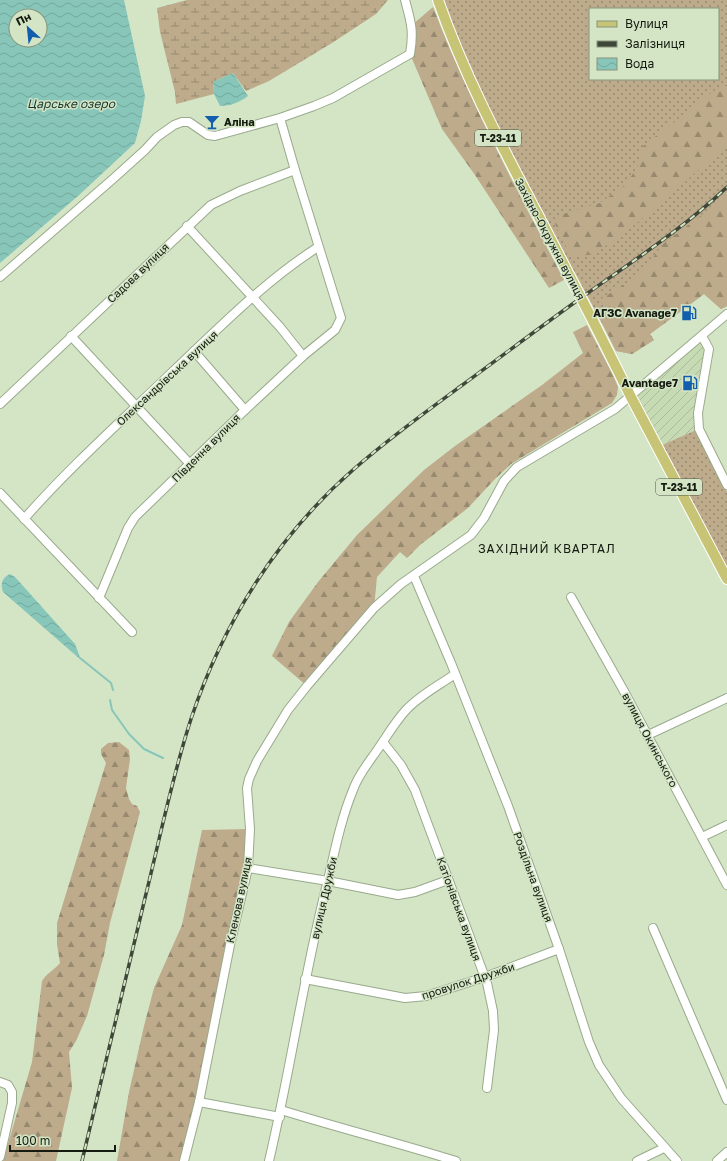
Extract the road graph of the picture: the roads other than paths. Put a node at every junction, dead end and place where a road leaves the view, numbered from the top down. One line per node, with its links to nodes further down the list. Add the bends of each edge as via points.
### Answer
1 (405, 0): 3 (street, via 412,25 410,54 333,98)
2 (438, 0): 14 (main road, Західно-Окружна вулиця / Т-23-11, bridge, via 451,38 498,138)
3 (280, 118): 4 (street); 7 (street, via 215,136 208,135 189,122 174,125 157,137 119,174)
4 (295, 170): 5 (street, Садова вулиця, via 225,197 211,205); 6 (street)
5 (187, 226): 8 (street); 10 (street, Садова вулиця)
6 (318, 247): 8 (street, Олександрівська вулиця, via 286,269); 13 (street, Південна вулиця, via 341,318 335,330)
7 (0, 277)
8 (252, 298): 12 (street, Олександрівська вулиця); 13 (street)
9 (727, 314): 11 (street, Кленова вулиця)
10 (71, 336): 15 (street, Садова вулиця); 16 (street)
11 (702, 336): 14 (street, Кленова вулиця); 19 (street, via 709,350 699,407 699,429)
12 (194, 351): 16 (street, Олександрівська вулиця); 17 (street)
13 (303, 356): 17 (street, Південна вулиця)
14 (631, 396): 22 (street, Кленова вулиця, via 615,409 517,466 504,481 484,518 471,535); 23 (main road, Західно-Окружна вулиця / Т-23-11)
15 (0, 404)
16 (137, 406): 18 (street); 21 (street, Олександрівська вулиця, via 77,462)
17 (245, 410): 18 (street, Південна вулиця)
18 (190, 464): 25 (street, Південна вулиця, via 135,517)
19 (727, 485)
20 (0, 493): 21 (street)
21 (24, 519): 25 (street)
22 (414, 576): 27 (street, Роздільна вулиця); 33 (street, Кленова вулиця, via 374,608 307,686 288,710 257,761 247,788 250,829)
23 (727, 579)
24 (571, 597): 29 (street, вулиця Окинського)
25 (98, 598): 26 (street)
26 (132, 632)
27 (455, 674): 30 (street, вулиця Дружби, via 407,708); 38 (street, Роздільна вулиця, via 508,806)
28 (727, 698): 29 (street)
29 (648, 735): 32 (street, вулиця Окинського)
30 (383, 742): 34 (street, вулиця Дружби, via 353,789 342,820); 35 (street, Катіонівська вулиця, via 401,765 415,790)
31 (727, 825): 32 (street)
32 (702, 837): 36 (street, вулиця Окинського)
33 (248, 868): 34 (street); 44 (street, Кленова вулиця)
34 (328, 880): 35 (street, via 398,895 415,892); 40 (street, вулиця Дружби)
35 (448, 880): 39 (street, Катіонівська вулиця)
36 (727, 885)
37 (653, 928): 43 (street)
38 (559, 949): 39 (street, провулок Дружби); 46 (street, Роздільна вулиця, via 599,1065 621,1098)
39 (485, 977): 40 (street, провулок Дружби, via 426,996 405,998); 42 (street, Катіонівська вулиця, via 494,1011)
40 (305, 979): 45 (street, вулиця Дружби)
41 (0, 1082): 48 (street, via 8,1085 12,1092)
42 (487, 1088)
43 (727, 1100)
44 (199, 1102): 45 (street); 49 (street, Кленова вулиця)
45 (280, 1114): 50 (street, вулиця Дружби); 51 (street, via 417,1148)
46 (664, 1148): 52 (street); 53 (street, Роздільна вулиця)
47 (727, 1152): 54 (street)
48 (0, 1157)
49 (184, 1161)
50 (269, 1161)
51 (456, 1161)
52 (637, 1161)
53 (677, 1161)
54 (717, 1161)

